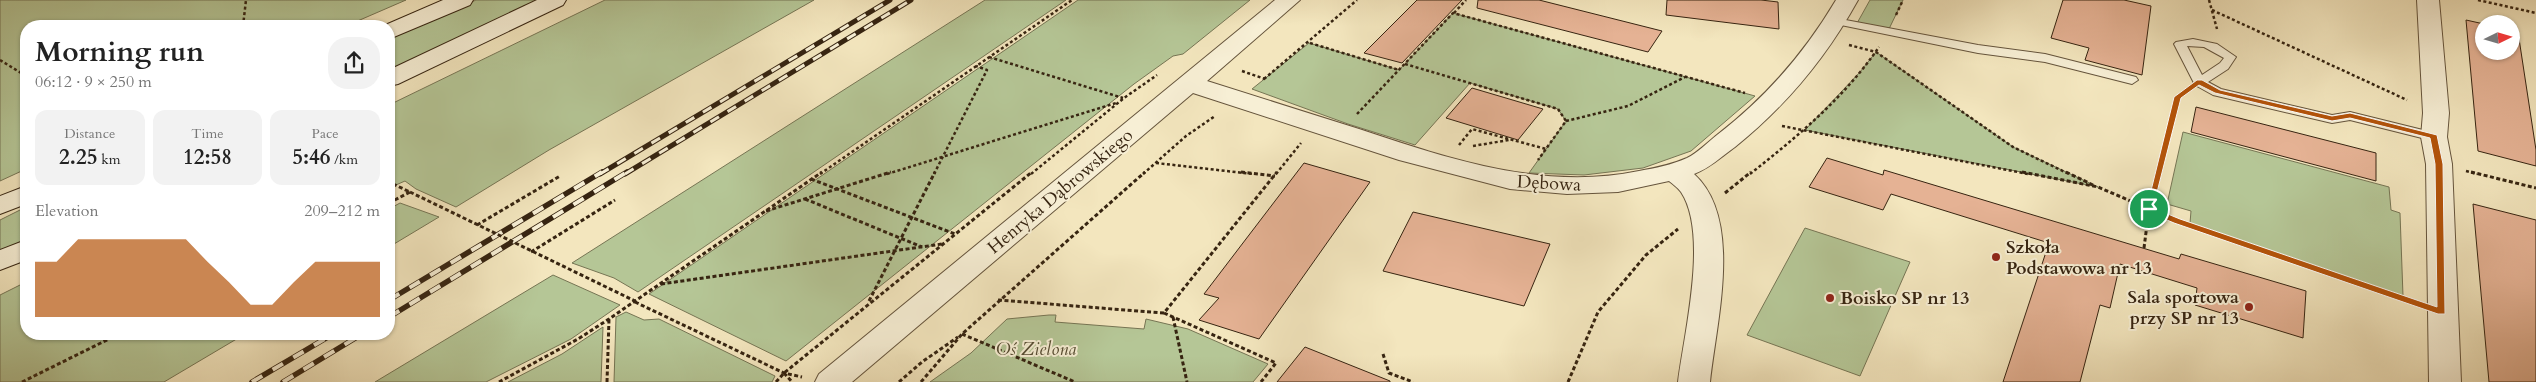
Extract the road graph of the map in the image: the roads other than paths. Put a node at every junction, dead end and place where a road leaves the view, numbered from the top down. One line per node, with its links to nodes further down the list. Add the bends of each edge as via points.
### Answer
1 (462, 0): 6 (street)
2 (555, 0): 7 (street)
3 (1289, 0): 10 (street, Henryka Dąbrowskiego)
4 (2428, 0): 11 (street)
5 (1842, 22): 8 (lane, via 1978,49 2045,58); 12 (street, Dębowa, via 1791,82 1741,129 1698,163)
6 (395, 29)
7 (395, 76)
8 (2132, 80)
9 (2199, 82): 9 (lane, via 2180,44 2192,42 2222,50 2230,58 2224,66); 11 (lane, via 2217,92 2332,119 2350,116)
10 (1189, 83): 12 (street, Dębowa, via 1408,154 1510,181 1567,186 1610,184); 17 (street, Henryka Dąbrowskiego)
11 (2435, 125): 19 (street)
12 (1675, 172): 18 (street, via 1694,190 1702,211 1708,252)
13 (20, 197): 14 (street)
14 (0, 206)
15 (20, 252): 16 (street)
16 (0, 261)
17 (822, 381)
18 (1694, 382)
19 (2445, 382)

